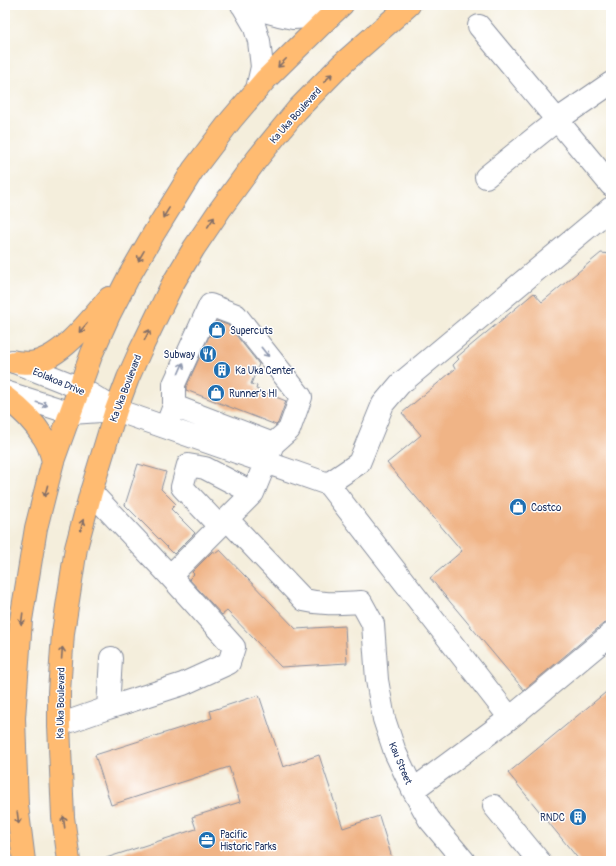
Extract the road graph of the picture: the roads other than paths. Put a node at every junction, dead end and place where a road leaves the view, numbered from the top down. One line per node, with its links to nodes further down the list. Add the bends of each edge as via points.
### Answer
1 (243, 5): 3 (street, via 293,18); 6 (street, via 259,41 262,67)
2 (409, 5): 17 (main road, Ka Uka Boulevard, one-way to 2, via 140,351 172,285 219,211 297,110 342,64)
3 (336, 10): 6 (main road, one-way to 6)
4 (479, 26): 7 (street)
5 (611, 83): 7 (street)
6 (257, 89): 11 (main road, one-way to 11, via 193,170)
7 (557, 120): 8 (street); 9 (street)
8 (486, 177)
9 (611, 185)
10 (611, 208): 22 (street, via 400,384 383,404 359,463)
11 (128, 278): 12 (main road, one-way to 12, via 59,351 34,363); 13 (main road, via 92,353)
12 (9, 360): 13 (street, Eolakoa Drive)
13 (80, 388): 17 (street, Eolakoa Drive); 18 (main road)
14 (5, 392): 18 (street, one-way to 18)
15 (5, 397): 21 (main road, via 22,410 42,434)
16 (174, 406): 19 (street); 20 (street); 20 (street, one-way to 20, via 174,384 210,305 236,315 301,397 289,430)
17 (116, 410): 18 (street); 19 (street); 23 (main road, Ka Uka Boulevard)
18 (71, 413): 21 (main road)
19 (166, 427): 20 (street)
20 (269, 453): 22 (street); 24 (street)
21 (53, 461): 34 (main road, one-way to 34, via 36,528 23,612 14,710 17,805)
22 (328, 484): 30 (street)
23 (91, 492): 26 (street); 31 (main road, Ka Uka Boulevard, one-way to 23, via 63,633 76,548)
24 (253, 493): 25 (street); 25 (street, via 205,468 188,465 182,487)
25 (223, 522): 26 (street); 32 (street, Kau Street, via 304,600 336,604 361,602 373,624 377,680 384,719 395,752)
26 (170, 576): 29 (street, via 234,647 229,663 183,684)
27 (611, 634): 30 (street)
28 (111, 658): 29 (street)
29 (108, 708): 31 (street)
30 (510, 718): 32 (street)
31 (59, 725): 35 (main road, Ka Uka Boulevard, one-way to 31, via 63,817)
32 (413, 790): 36 (street, Kau Street, via 429,819)
33 (494, 806): 37 (street)
34 (24, 861)
35 (69, 861)
36 (464, 861)
37 (540, 861)

